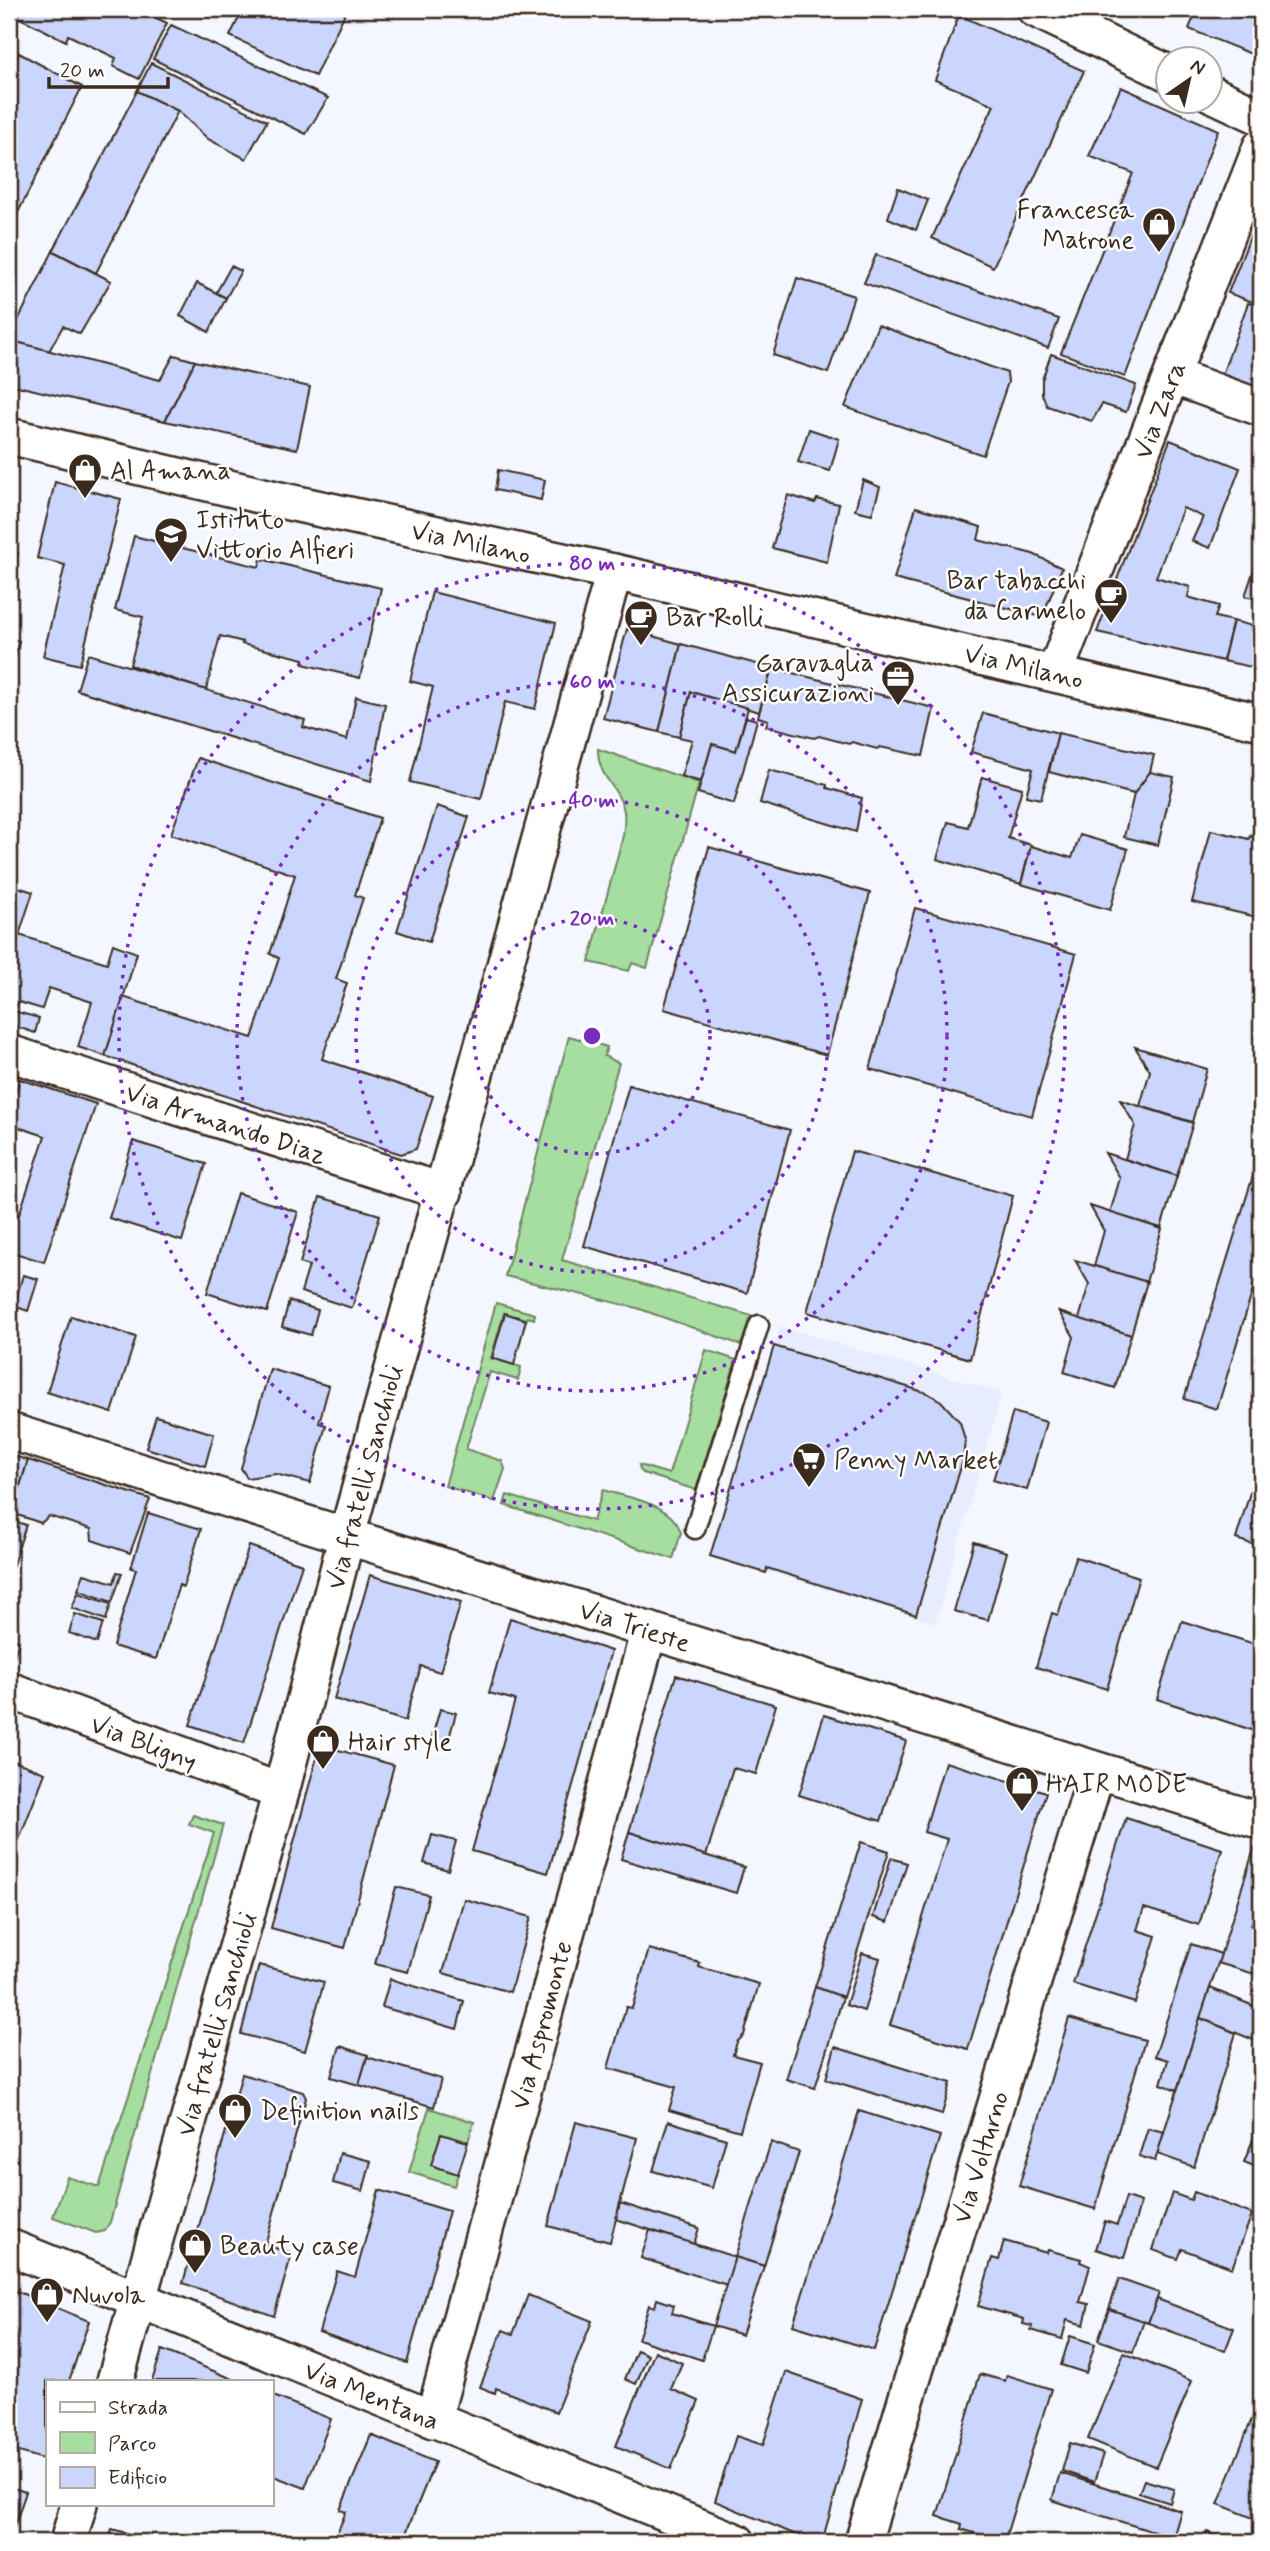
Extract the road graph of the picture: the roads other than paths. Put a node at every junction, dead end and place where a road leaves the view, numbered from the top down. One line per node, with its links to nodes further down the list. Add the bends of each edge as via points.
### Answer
1 (1035, 9): 2 (street)
2 (1154, 66)
3 (1224, 100): 4 (street)
4 (1261, 117)
5 (1261, 147): 6 (street, Via Zara)
6 (1172, 376): 7 (street); 10 (street, Via Zara)
7 (1261, 408)
8 (9, 436): 9 (street, Via Milano)
9 (614, 572): 10 (street, Via Milano); 13 (street, Via fratelli Sanchioli)
10 (1055, 673): 11 (street, Via Milano)
11 (1261, 722)
12 (9, 1053): 13 (street, Via Armando Diaz)
13 (444, 1192): 17 (street, Via fratelli Sanchioli)
14 (759, 1325): 16 (lane)
15 (9, 1431): 17 (street, Via Trieste)
16 (695, 1529)
17 (347, 1535): 18 (street, Via Trieste); 21 (street, Via fratelli Sanchioli)
18 (649, 1630): 20 (street, Via Trieste); 26 (street, Via Aspromonte)
19 (9, 1690): 21 (street, Via Bligny)
20 (1097, 1771): 22 (street, Via Trieste); 30 (street, Via Volturno)
21 (281, 1792): 24 (street, Via fratelli Sanchioli)
22 (1261, 1821)
23 (9, 2247): 24 (street, Via Mentana)
24 (138, 2299): 25 (street, Via fratelli Sanchioli); 26 (street, Via Mentana)
25 (115, 2380)
26 (433, 2420): 29 (street, Via Mentana)
27 (78, 2506): 28 (street)
28 (68, 2542)
29 (737, 2542)
30 (863, 2542)

